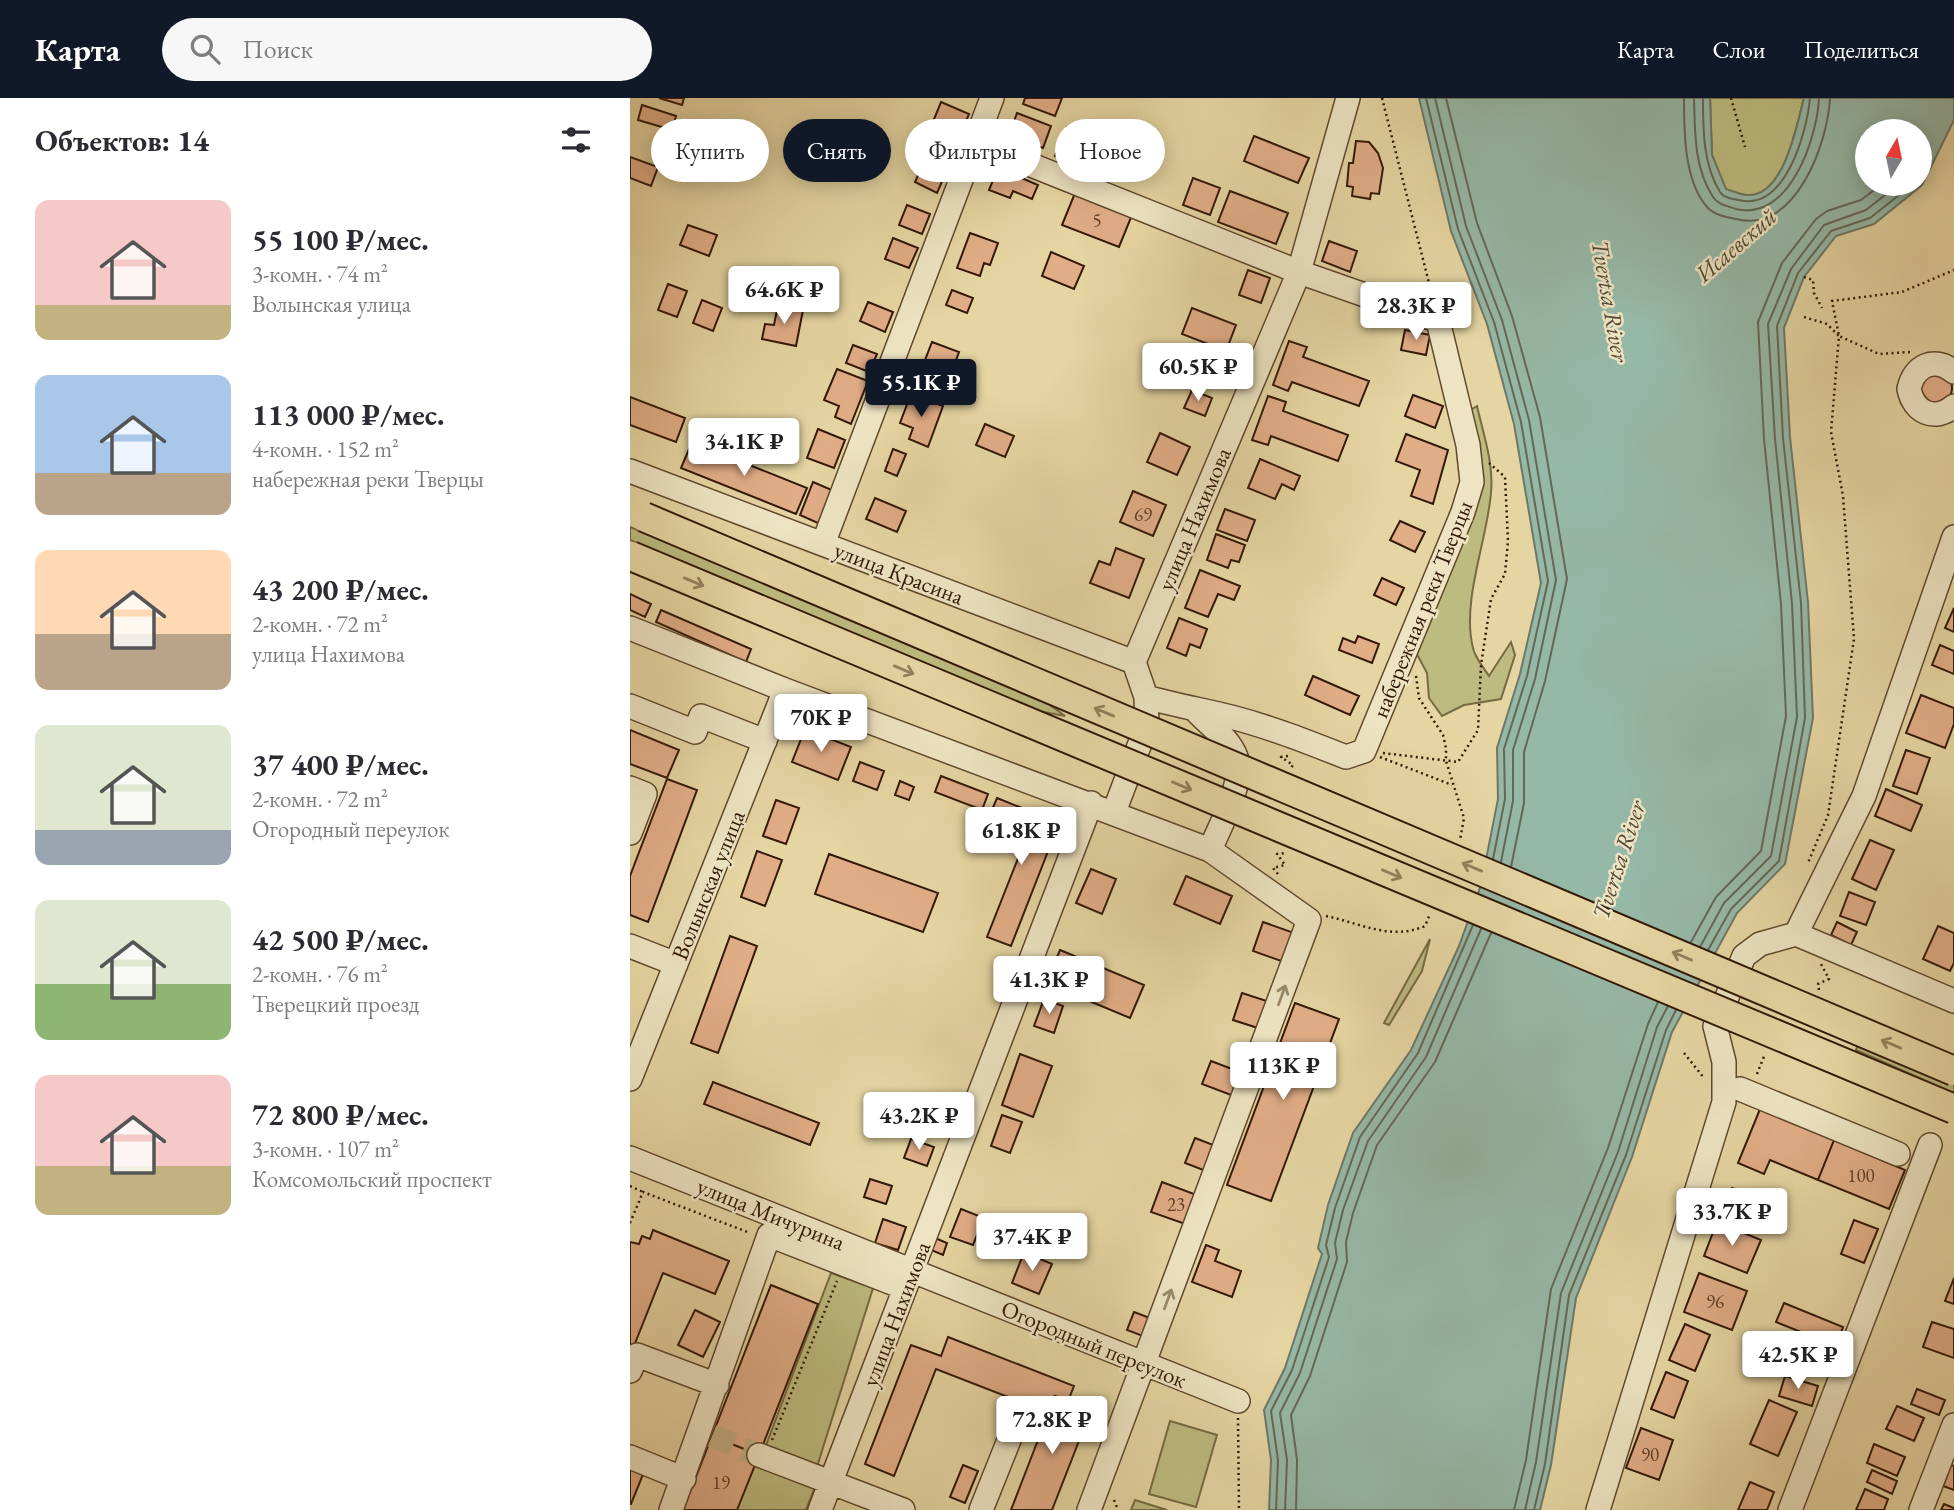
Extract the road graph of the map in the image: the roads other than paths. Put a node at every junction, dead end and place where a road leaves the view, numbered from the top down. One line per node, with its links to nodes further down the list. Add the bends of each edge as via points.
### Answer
1 (992, 98): 3 (street)
2 (1348, 98): 6 (street, улица Нахимова)
3 (985, 119)
4 (1041, 169): 6 (street)
5 (961, 182): 12 (street)
6 (1299, 272): 15 (street, улица Нахимова); 19 (street, набережная реки Тверцы, via 1436,311 1468,445 1472,482 1364,751 1346,757 1242,720)
7 (1954, 372): 8 (street, via 1945,365 1925,365 1916,371 1909,389 1916,407 1925,413 1944,413)
8 (1954, 406)
9 (630, 471): 12 (street, улица Красина)
10 (644, 517): 30 (main road, one-way to 10, bridge)
11 (1954, 537): 26 (street, via 1864,796)
12 (822, 544): 15 (street, улица Красина)
13 (631, 556): 33 (main road, one-way to 33, bridge)
14 (630, 628): 16 (street)
15 (1134, 662): 17 (street)
16 (785, 690): 20 (street, Волынская улица); 22 (street)
17 (1146, 697): 19 (street); 23 (street, via 1147,725)
18 (630, 706): 20 (street, via 695,732 701,716)
19 (1197, 712): 25 (street, via 1237,758 1238,781)
20 (765, 741): 28 (street, Волынская улица)
21 (630, 788): 24 (street, via 645,794)
22 (1091, 803): 23 (street); 37 (street, улица Нахимова)
23 (1114, 812): 25 (street)
24 (630, 833)
25 (1210, 850): 38 (street, one-way to 25, via 1309,920)
26 (1796, 934): 29 (street); 32 (street, via 1760,944 1744,956 1715,1026 1724,1062)
27 (630, 946): 28 (street)
28 (676, 964): 31 (street, Волынская улица)
29 (1954, 1001)
30 (1954, 1071)
31 (630, 1079)
32 (1740, 1089): 35 (street); 53 (street)
33 (1954, 1109)
34 (1930, 1145): 54 (street)
35 (1898, 1154)
36 (630, 1158): 37 (street, улица Мичурина, via 788,1219)
37 (908, 1280): 38 (street, Огородный переулок); 40 (street, via 769,1235); 47 (street, улица Нахимова)
38 (1144, 1363): 41 (street, Огородный переулок); 52 (street)
39 (630, 1371): 40 (street, via 637,1355)
40 (717, 1385): 46 (street, via 706,1434)
41 (1238, 1401)
42 (1017, 1420): 51 (street)
43 (1954, 1425): 55 (street)
44 (762, 1456): 47 (street)
45 (630, 1457): 46 (street)
46 (684, 1479): 48 (street)
47 (831, 1483): 49 (street, улица Нахимова); 50 (street)
48 (671, 1510)
49 (820, 1510)
50 (903, 1510)
51 (981, 1510)
52 (1089, 1510)
53 (1598, 1510)
54 (1790, 1510)
55 (1921, 1510)

